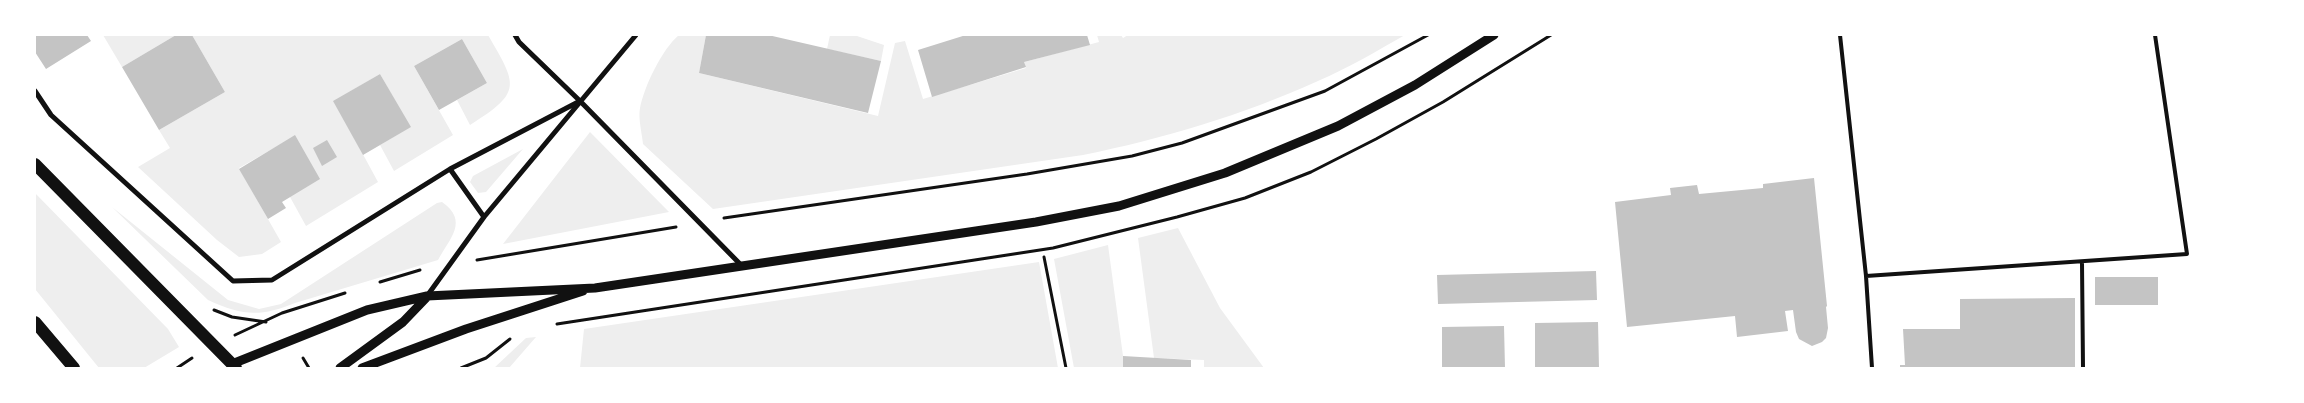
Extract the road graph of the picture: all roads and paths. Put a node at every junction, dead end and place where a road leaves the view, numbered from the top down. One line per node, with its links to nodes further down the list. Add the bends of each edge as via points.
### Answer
1 (515, 35): 8 (street)
2 (636, 35): 8 (street)
3 (1428, 35): 12 (path, via 1325,91 1182,143 1132,156)
4 (1494, 35): 17 (street, via 1414,86 1338,126 1225,173 1119,206 1036,222)
5 (1840, 35): 18 (lane)
6 (2155, 35): 16 (lane, via 2187,254)
7 (35, 91): 10 (street, via 51,115 233,281 272,280)
8 (580, 101): 10 (street); 11 (street); 17 (street)
9 (35, 164): 23 (main road)
10 (450, 169): 11 (street)
11 (484, 217): 20 (street)
12 (715, 219)
13 (682, 226): 15 (path)
14 (1044, 257): 28 (path)
15 (491, 258)
16 (2082, 262): 18 (lane); 30 (lane)
17 (742, 266): 19 (street)
18 (1866, 276): 29 (lane)
19 (595, 288): 20 (street); 27 (street, via 466,329)
20 (427, 296): 23 (street, via 367,310); 26 (street, via 403,322)
21 (35, 322): 24 (main road)
22 (189, 360): 25 (path)
23 (230, 367)
24 (74, 368)
25 (176, 368)
26 (340, 368)
27 (362, 368)
28 (1066, 368)
29 (1872, 368)
30 (2083, 368)

